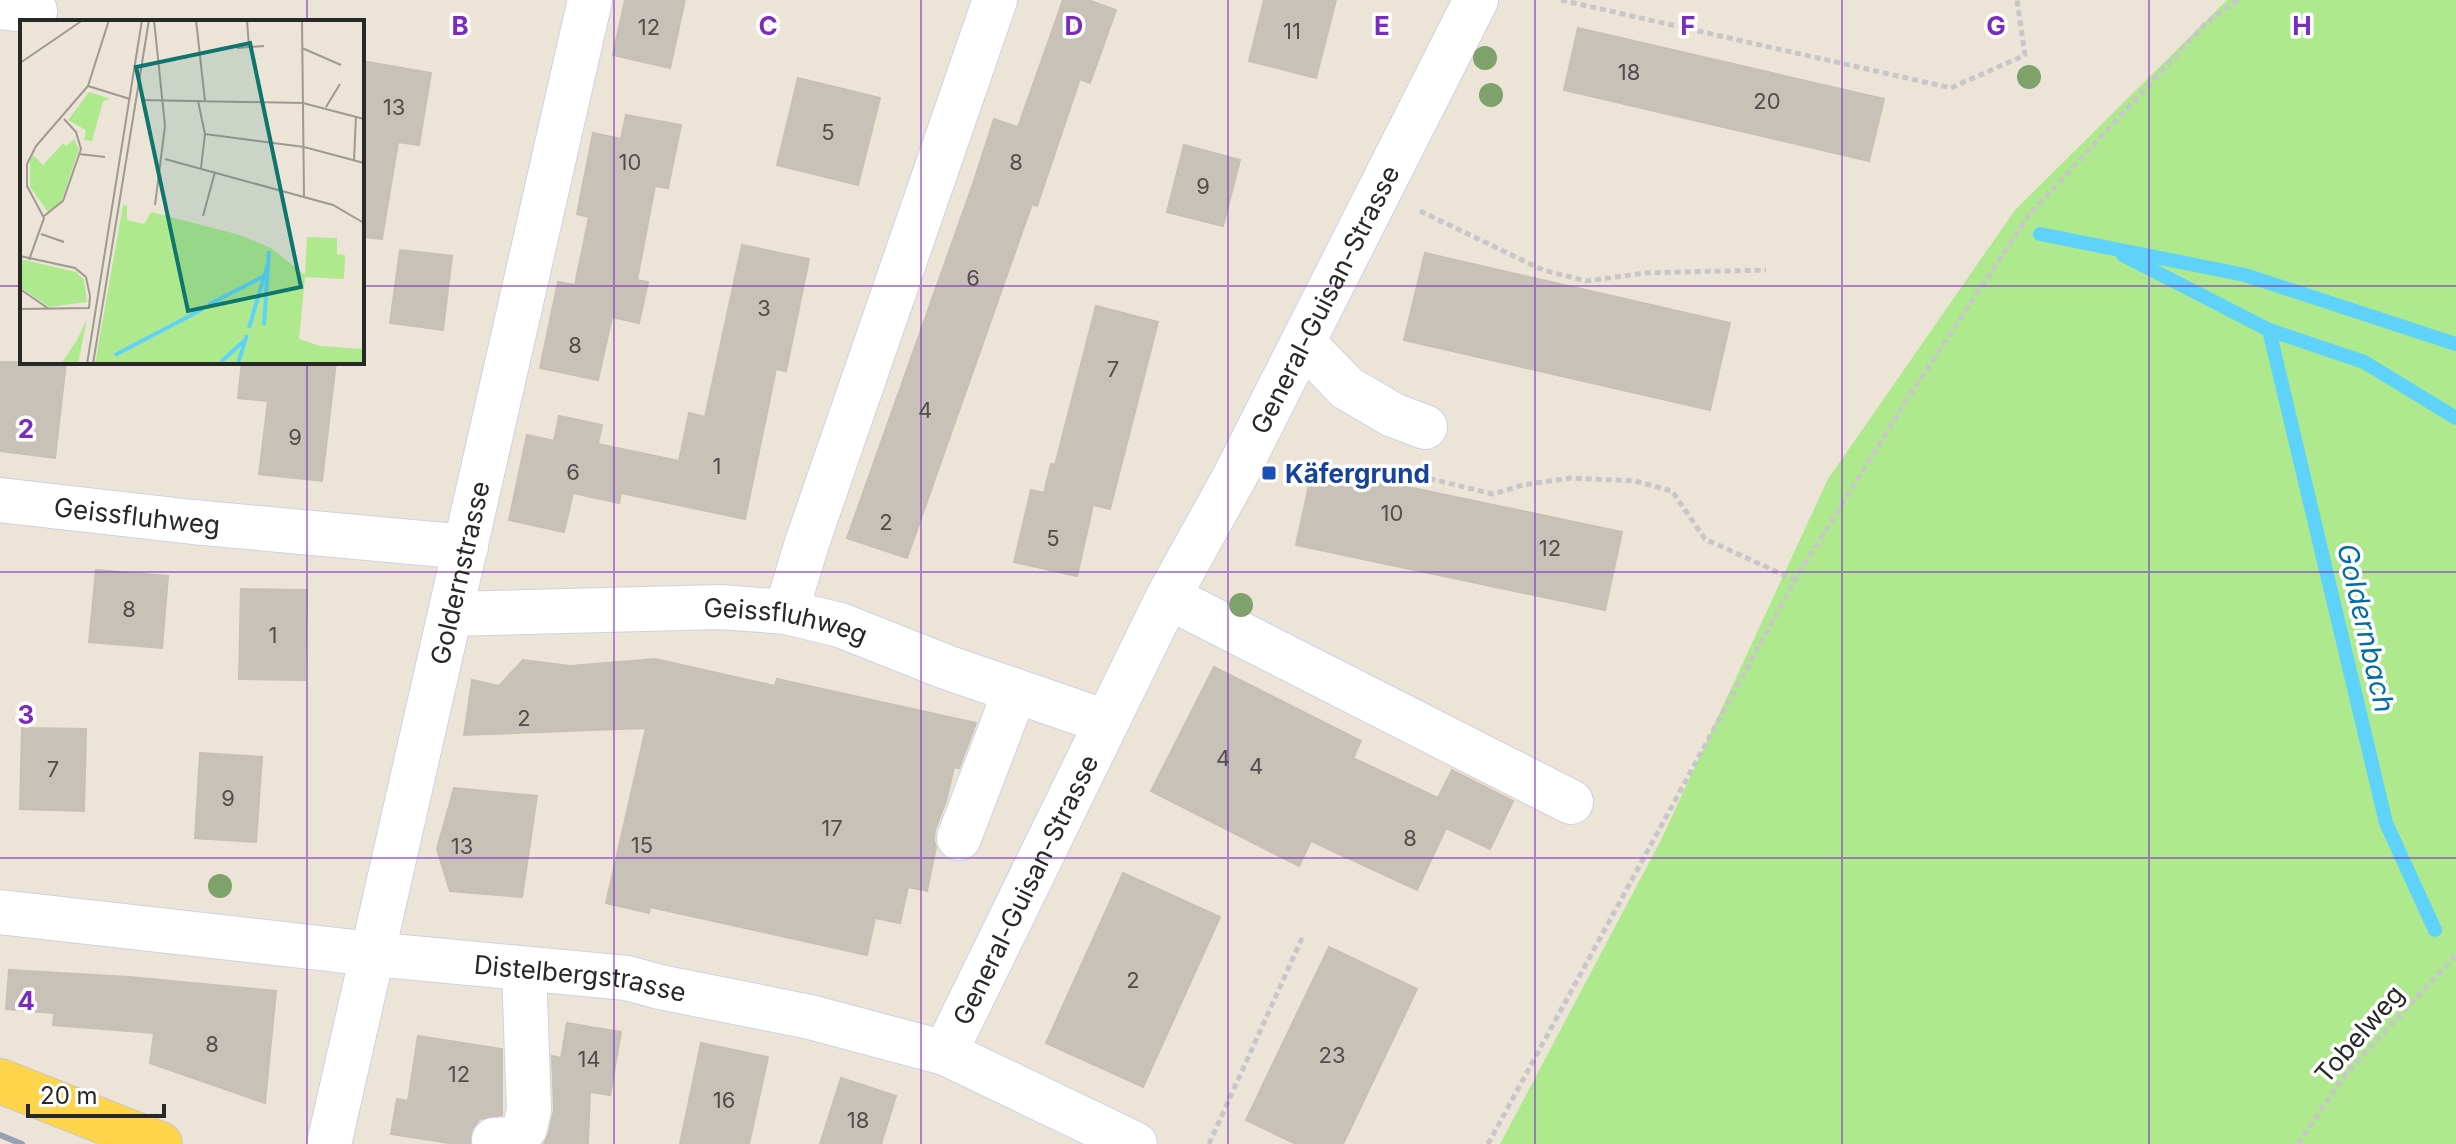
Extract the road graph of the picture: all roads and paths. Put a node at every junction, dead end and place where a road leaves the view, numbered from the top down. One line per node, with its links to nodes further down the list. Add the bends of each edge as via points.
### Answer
1 (590, 0): 13 (street, Goldernstrasse)
2 (995, 0): 16 (street)
3 (1476, 0): 7 (street, General-Guisan-Strasse)
4 (1561, 0): 5 (path, via 1951,88 2025,55)
5 (2017, 0)
6 (2238, 0): 14 (path, via 2206,23 2028,216)
7 (1380, 192): 8 (path, via 1543,270 1586,281 1645,273); 9 (street, General-Guisan-Strasse)
8 (1766, 270)
9 (1303, 343): 10 (street, via 1347,388); 15 (street, General-Guisan-Strasse)
10 (1425, 427)
11 (1635, 481): 14 (path, via 1672,491 1705,539)
12 (0, 500): 13 (street, Geissfluhweg)
13 (466, 547): 17 (street, Goldernstrasse)
14 (1795, 580): 34 (path)
15 (1168, 597): 19 (street, General-Guisan-Strasse); 20 (street)
16 (786, 612): 17 (street, Geissfluhweg, via 721,607); 18 (street, Geissfluhweg, via 840,625)
17 (451, 614): 24 (street, Goldernstrasse)
18 (1013, 690): 19 (street, Geissfluhweg); 21 (street)
19 (1106, 722): 27 (street, General-Guisan-Strasse)
20 (1571, 802)
21 (959, 838)
22 (0, 912): 24 (street, Distelbergstrasse)
23 (1303, 936): 33 (path)
24 (372, 954): 26 (street, Distelbergstrasse); 31 (street, Goldernstrasse)
25 (2456, 955): 35 (path, Tobelweg, via 2344,1076)
26 (524, 969): 27 (street, Distelbergstrasse, via 627,978 810,1017); 29 (street, via 529,1110 525,1128 515,1139)
27 (945, 1053): 32 (street, Distelbergstrasse)
28 (0, 1081): 30 (main road)
29 (494, 1140)
30 (160, 1144)
31 (329, 1144)
32 (1135, 1144)
33 (1209, 1144)
34 (1488, 1144)
35 (2298, 1144)

